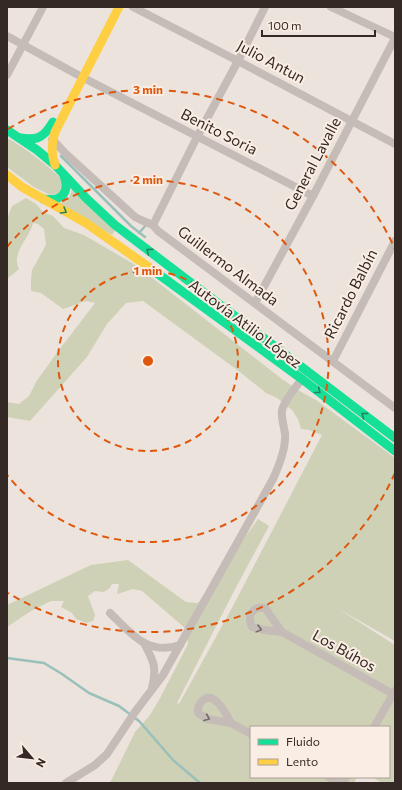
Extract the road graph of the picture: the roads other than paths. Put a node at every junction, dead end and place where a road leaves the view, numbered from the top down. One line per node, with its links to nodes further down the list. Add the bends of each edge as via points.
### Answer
1 (43, 7): 9 (street)
2 (112, 7): 12 (main road)
3 (119, 7): 12 (main road)
4 (133, 7): 10 (street, Julio Antun)
5 (265, 7): 10 (street)
6 (331, 7): 8 (street)
7 (7, 36): 9 (street, Benito Soria)
8 (395, 37): 13 (street, General Lavalle)
9 (23, 45): 11 (street); 12 (street, Benito Soria)
10 (238, 60): 13 (street, Julio Antun); 15 (street)
11 (7, 75)
12 (80, 77): 15 (street, Benito Soria); 16 (main road, via 45,134 40,138 28,140); 17 (main road)
13 (352, 121): 18 (street, Julio Antun); 22 (street, General Lavalle)
14 (7, 130): 16 (main road, Autovía Atilio López)
15 (197, 137): 22 (street, Benito Soria); 24 (street)
16 (20, 138): 19 (main road, Autovía Atilio López)
17 (52, 139): 19 (main road); 24 (street, Guillermo Almada, via 128,211)
18 (395, 144)
19 (55, 165): 21 (main road, Autovía Atilio López)
20 (7, 175): 23 (main road, Autovía Atilio López)
21 (64, 176): 23 (main road, via 67,184 65,194 53,200); 30 (main road, Autovía Atilio López, one-way to 21, via 115,225)
22 (312, 196): 26 (street, General Lavalle)
23 (42, 198): 28 (main road, Autovía Atilio López, one-way to 28, via 107,237)
24 (153, 225): 26 (street, Guillermo Almada, via 158,232)
25 (395, 241): 27 (street, Ricardo Balbín)
26 (255, 303): 27 (street, Guillermo Almada)
27 (333, 361): 29 (street, Guillermo Almada)
28 (302, 379): 31 (main road, Autovía Atilio López, one-way to 31); 35 (street, via 282,409 285,435 273,479)
29 (395, 408)
30 (395, 438)
31 (395, 451)
32 (110, 613): 34 (street)
33 (282, 632): 37 (street, Los Búhos)
34 (144, 643): 35 (street, via 159,648); 36 (street, via 155,666)
35 (180, 645): 36 (street, via 163,676)
36 (150, 692): 42 (street, via 107,754 95,765)
37 (394, 692): 39 (street)
38 (231, 723): 40 (street)
39 (375, 726)
40 (250, 733)
41 (330, 778): 43 (street)
42 (66, 783)
43 (339, 783)

